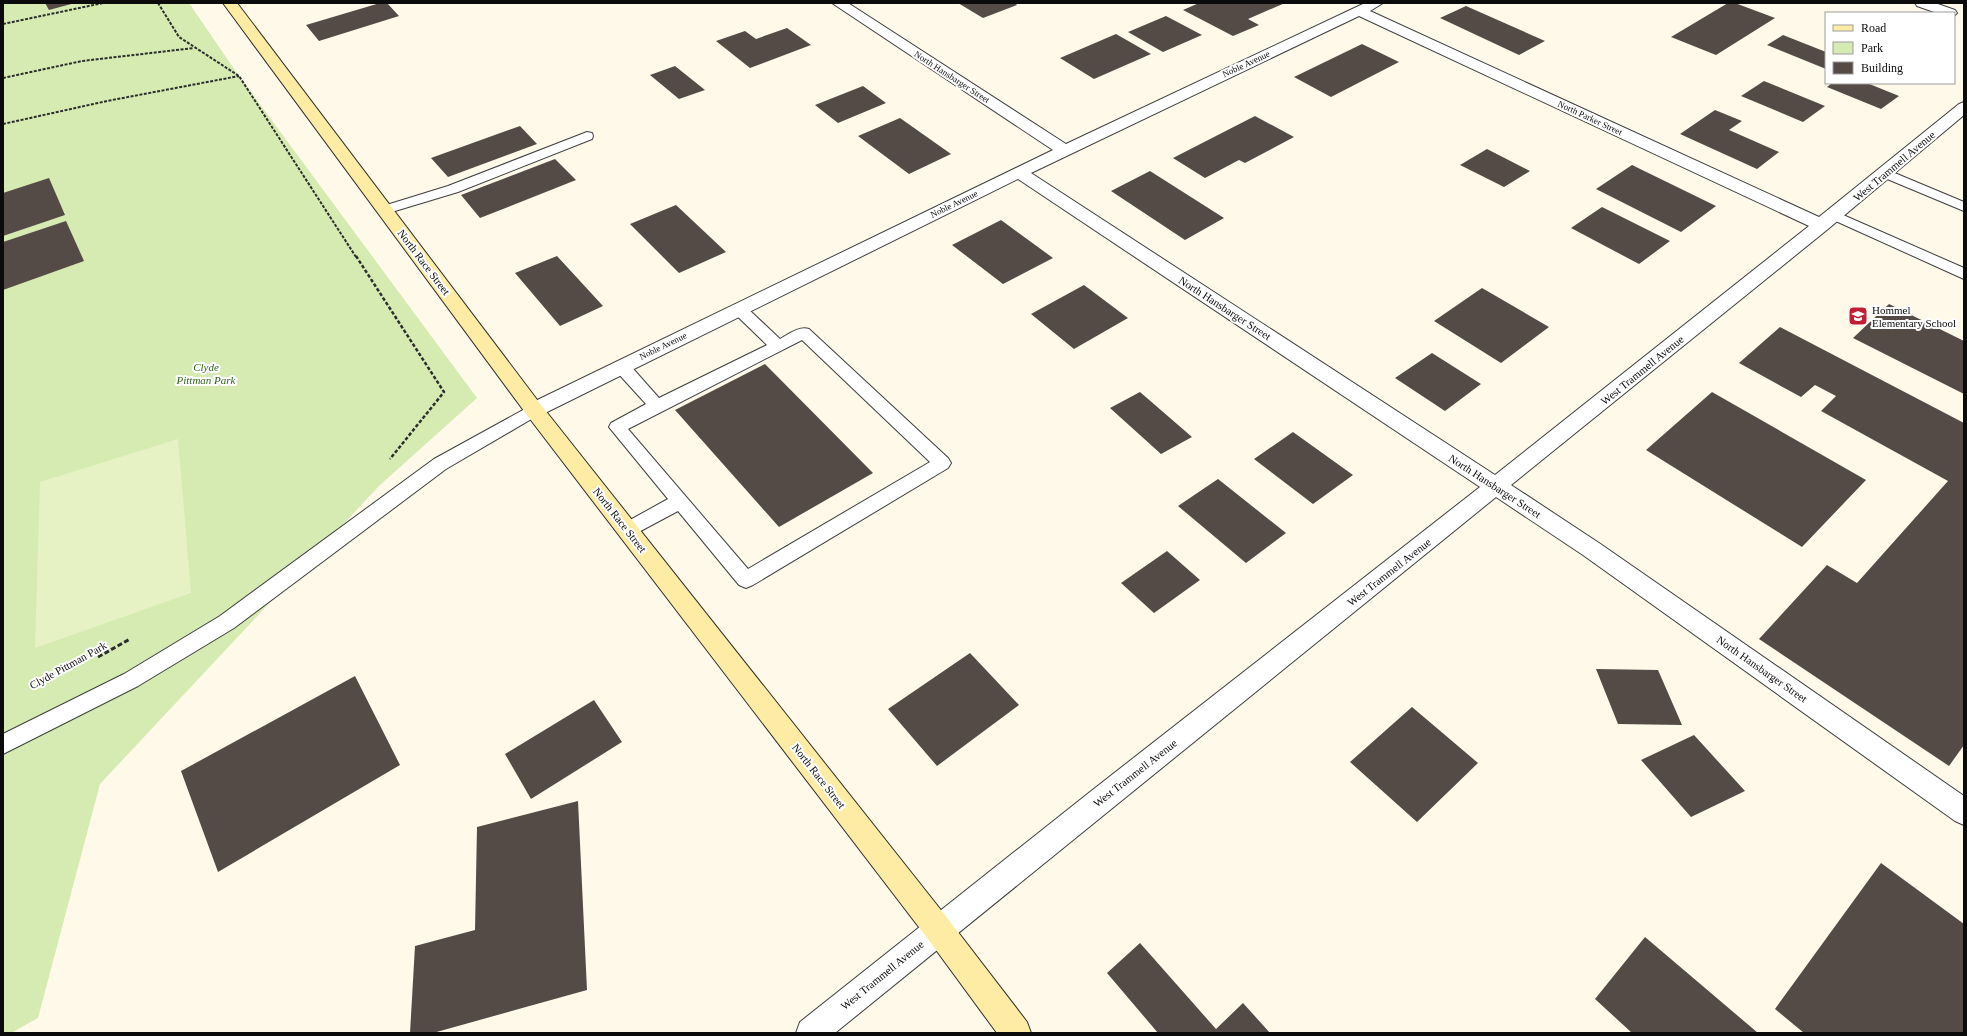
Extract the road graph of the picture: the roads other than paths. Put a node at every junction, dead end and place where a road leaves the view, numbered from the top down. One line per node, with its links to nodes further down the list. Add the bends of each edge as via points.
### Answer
1 (230, 3): 13 (main road, North Race Street)
2 (839, 3): 9 (street, North Hansbarger Street)
3 (1376, 3): 5 (street, Noble Avenue)
4 (1922, 3): 6 (street)
5 (1359, 11): 9 (street, Noble Avenue); 14 (street, North Parker Street)
6 (1947, 12)
7 (1964, 107): 11 (street, West Trammell Avenue)
8 (587, 136): 13 (lane, via 453,189)
9 (1064, 150): 10 (street, Noble Avenue)
10 (1018, 172): 16 (street, Noble Avenue); 21 (street, North Hansbarger Street)
11 (1885, 173): 12 (lane); 14 (street, West Trammell Avenue)
12 (1964, 207)
13 (385, 210): 20 (main road, North Race Street)
14 (1828, 220): 15 (lane); 21 (street, West Trammell Avenue)
15 (1964, 274)
16 (739, 309): 17 (lane); 18 (street, Noble Avenue)
17 (778, 346): 19 (lane); 22 (lane, via 804,333 942,463 746,580)
18 (622, 367): 19 (lane); 20 (street, Noble Avenue)
19 (657, 406): 22 (lane, via 617,427)
20 (534, 410): 23 (main road, North Race Street); 24 (lane, via 440,464 227,622 130,680)
21 (1496, 486): 25 (street, North Hansbarger Street, via 1591,549); 26 (street, West Trammell Avenue)
22 (680, 500): 23 (lane)
23 (627, 530): 26 (main road, North Race Street)
24 (3, 744)
25 (1964, 812)
26 (938, 929): 27 (street, West Trammell Avenue); 28 (main road, North Race Street)
27 (810, 1033)
28 (1016, 1033)

